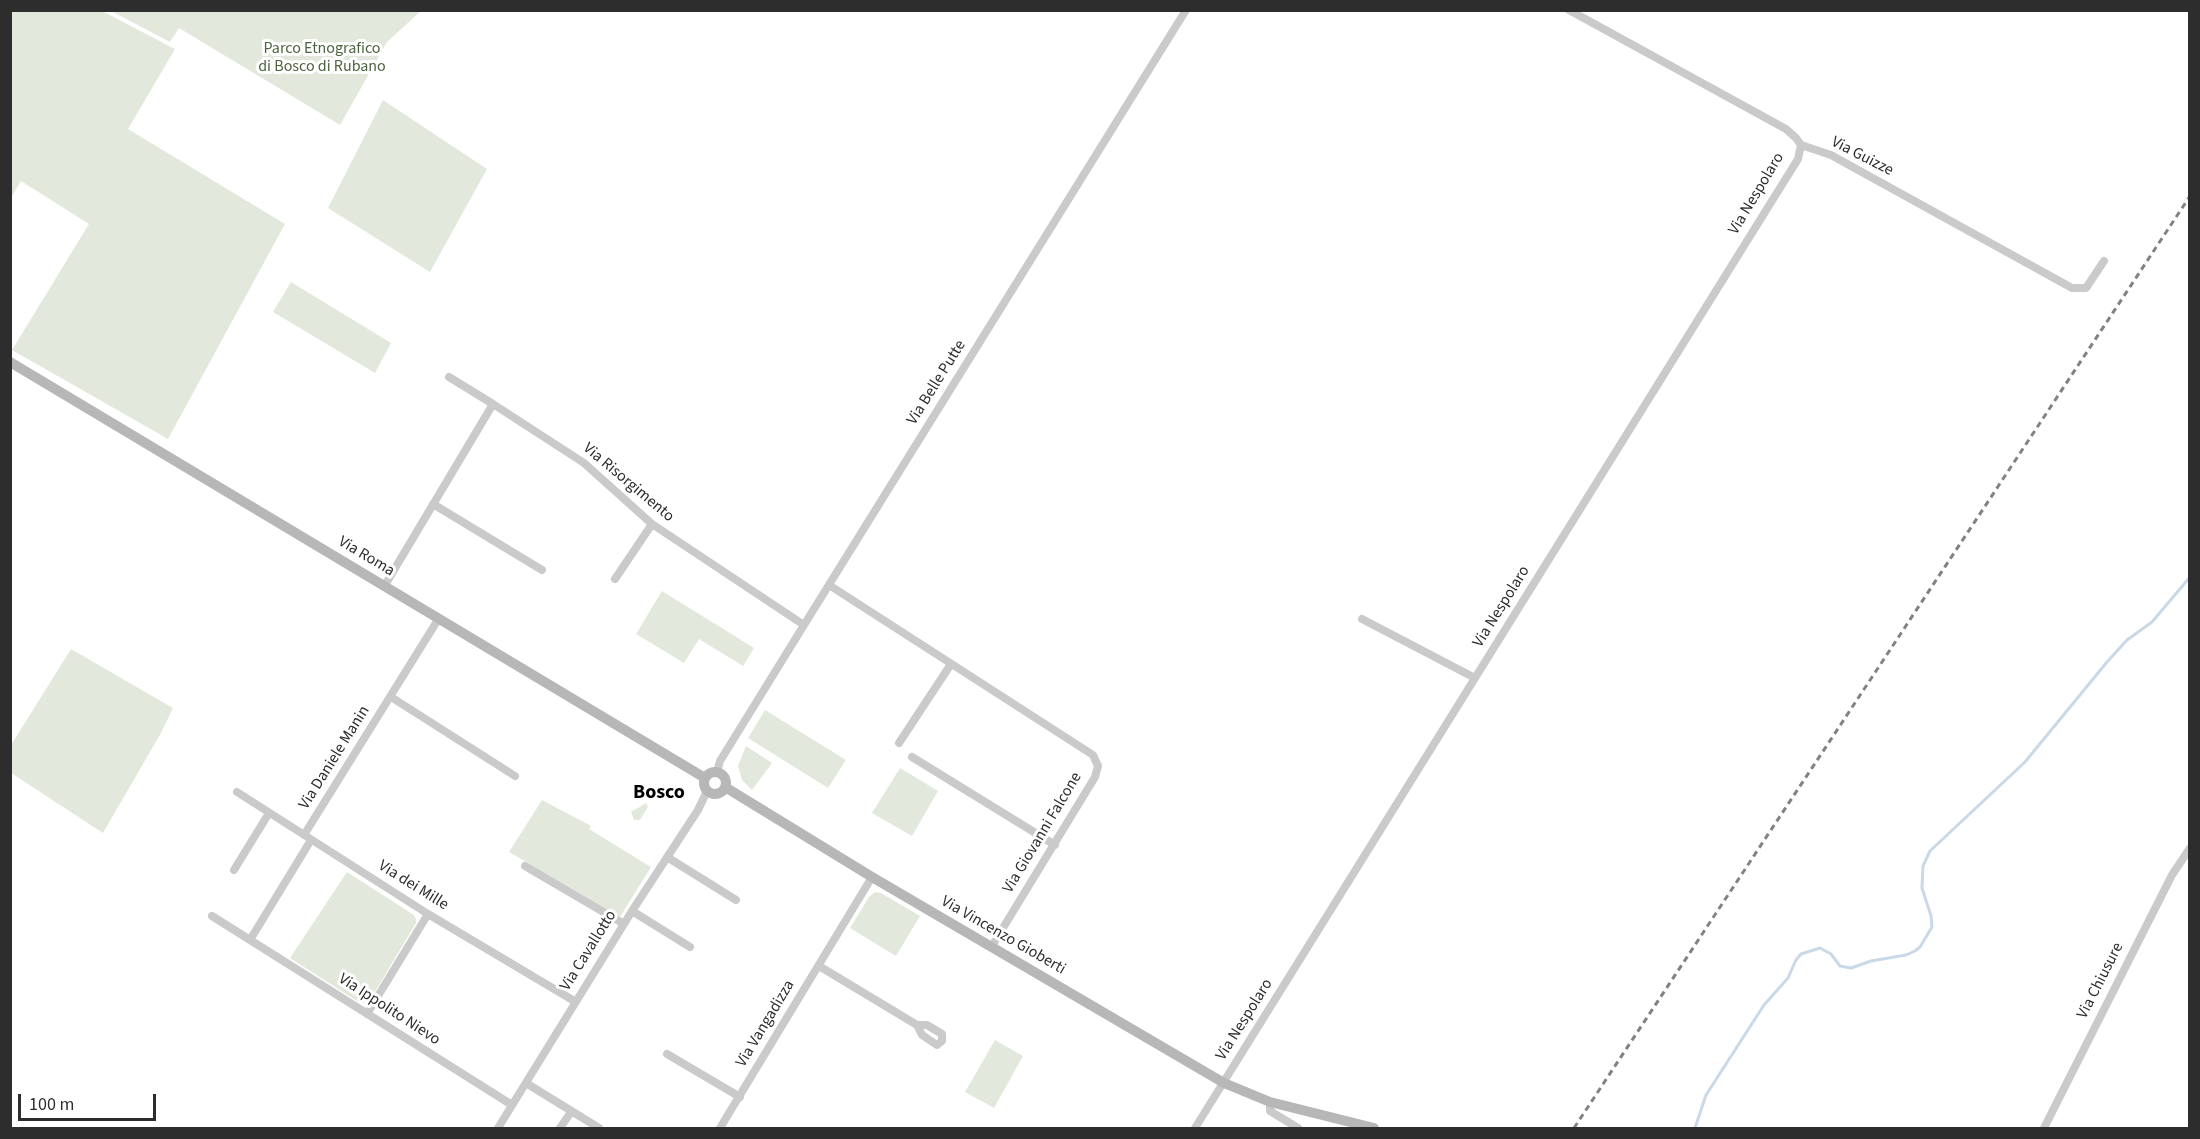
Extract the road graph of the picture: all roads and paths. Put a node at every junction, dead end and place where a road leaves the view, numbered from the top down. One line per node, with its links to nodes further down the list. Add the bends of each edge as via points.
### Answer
1 (1186, 10): 13 (street, Via Belle Putte)
2 (1569, 10): 3 (street, Via Guizze, via 1786,129)
3 (1801, 145): 4 (street, Via Guizze, via 1831,155 2072,288 2086,288); 18 (street, Via Nespolaro, via 1798,159)
4 (2104, 261)
5 (10, 362): 12 (street, Via Roma)
6 (449, 377): 7 (street, Via Risorgimento)
7 (493, 404): 8 (street); 9 (street, Via Risorgimento, via 584,463)
8 (433, 504): 10 (street); 12 (street)
9 (652, 524): 11 (street); 16 (street, Via Risorgimento)
10 (542, 570)
11 (615, 579)
12 (385, 585): 14 (street, Via Roma)
13 (829, 585): 16 (street, Via Belle Putte); 17 (street, Via Giovanni Falcone)
14 (439, 618): 19 (street, Via Daniele Manin); 24 (street, Via Roma)
15 (1362, 619): 18 (street)
16 (804, 625): 22 (street, Via Belle Putte, via 720,761)
17 (951, 664): 20 (street); 30 (street, Via Giovanni Falcone, via 1094,755 1098,766 1095,777)
18 (1475, 678): 50 (street, Via Nespolaro)
19 (391, 697): 23 (street, Via Daniele Manin); 29 (street, Via Daniele Manin)
20 (899, 743)
21 (912, 757): 30 (street)
22 (717, 772): 24 (street); 25 (street, via 724,778)
23 (515, 776)
24 (705, 778): 26 (street)
25 (725, 787): 26 (street, via 717,794); 35 (street, Via Vincenzo Gioberti)
26 (707, 791): 32 (street, Via Cavallotto)
27 (237, 792): 28 (street, Via dei Mille)
28 (269, 813): 29 (street, Via dei Mille); 34 (street)
29 (307, 838): 38 (street, Via dei Mille); 41 (street)
30 (1055, 845): 42 (street, Via Giovanni Falcone)
31 (2190, 848): 62 (street, Via Chiusure, via 2172,875)
32 (668, 857): 36 (street); 37 (street, Via Cavallotto)
33 (525, 866): 40 (street)
34 (234, 870)
35 (872, 877): 42 (street, Via Vincenzo Gioberti); 44 (street, Via Vangadizza)
36 (736, 900)
37 (632, 911): 40 (street, Via Cavallotto); 43 (street)
38 (428, 914): 45 (street, Via dei Mille); 46 (street)
39 (212, 916): 41 (street, Via Ippolito Nievo)
40 (624, 924): 45 (street, Via Cavallotto)
41 (250, 940): 46 (street, Via Ippolito Nievo)
42 (992, 946): 50 (street, Via Vincenzo Gioberti)
43 (690, 947)
44 (819, 966): 47 (street); 51 (street, Via Vangadizza)
45 (576, 1002): 49 (street, Via Cavallotto)
46 (367, 1014): 53 (street, Via Ippolito Nievo)
47 (917, 1025)
48 (667, 1054): 51 (street)
49 (526, 1083): 53 (street, Via Cavallotto); 54 (street)
50 (1224, 1083): 52 (street, Via Vincenzo Gioberti); 59 (street, Via Nespolaro)
51 (740, 1097): 58 (street, Via Vangadizza)
52 (1270, 1102): 60 (street, Via Vincenzo Gioberti, via 1270,1112); 61 (street, Via Vincenzo Gioberti)
53 (512, 1105): 55 (street, Via Cavallotto)
54 (571, 1112): 56 (street); 57 (street)
55 (498, 1128)
56 (560, 1128)
57 (599, 1128)
58 (720, 1128)
59 (1195, 1128)
60 (1298, 1128)
61 (1374, 1128)
62 (2044, 1128)

